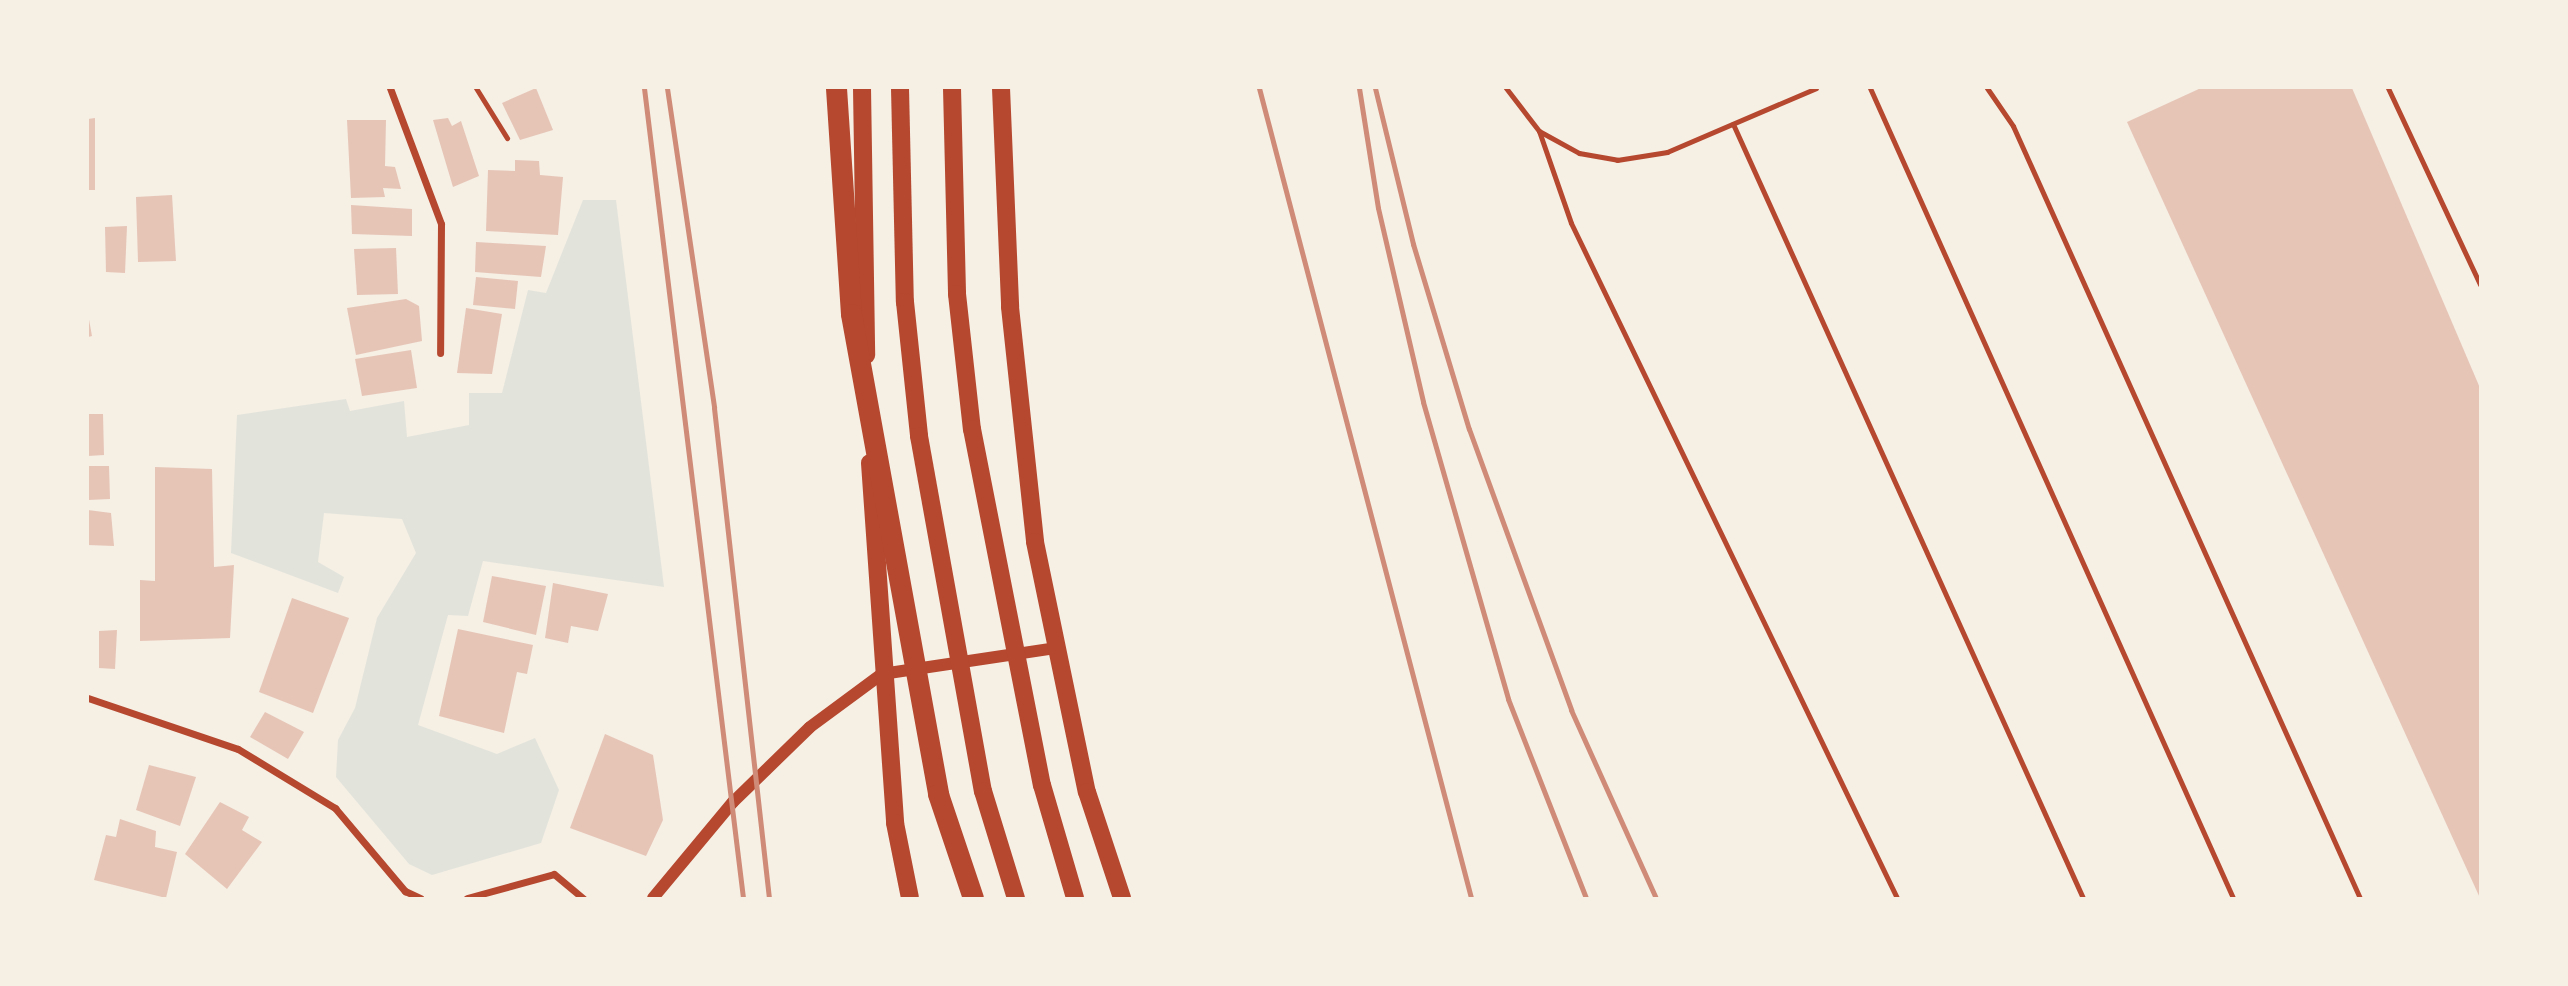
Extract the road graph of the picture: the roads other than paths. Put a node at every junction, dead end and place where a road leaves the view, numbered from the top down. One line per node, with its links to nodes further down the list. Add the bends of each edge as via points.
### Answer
1 (390, 88): 17 (street, via 441,224)
2 (476, 88): 15 (lane)
3 (836, 88): 26 (highway, via 851,314 938,794)
4 (862, 88): 19 (main road, via 864,311)
5 (900, 88): 27 (main road, via 905,302 919,436 983,791)
6 (952, 88): 28 (main road, via 957,294 972,429 1042,785)
7 (1001, 88): 18 (main road, via 1020,428)
8 (1506, 88): 14 (lane)
9 (1816, 88): 13 (lane)
10 (1870, 88): 32 (lane)
11 (1987, 88): 33 (lane, via 2013,126)
12 (2388, 88): 16 (lane)
13 (1733, 124): 14 (lane, via 1667,152 1617,160 1579,153); 31 (lane)
14 (1539, 131): 30 (lane, via 1571,223)
15 (507, 138)
16 (2480, 284)
17 (440, 353)
18 (1055, 648): 19 (street); 29 (main road, via 1087,792)
19 (882, 674): 24 (street, via 810,727 743,793); 25 (main road, via 895,823)
20 (88, 698): 21 (street, via 260,762 335,808 405,891)
21 (420, 898)
22 (467, 898): 23 (street, via 554,874)
23 (583, 898)
24 (653, 898)
25 (911, 898)
26 (972, 898)
27 (1016, 898)
28 (1075, 898)
29 (1122, 898)
30 (1897, 898)
31 (2083, 898)
32 (2233, 898)
33 (2360, 898)

